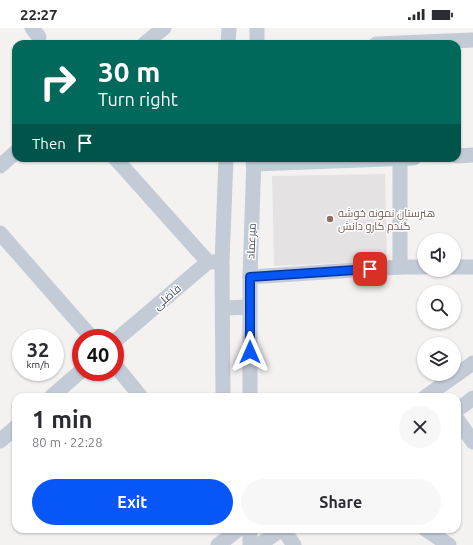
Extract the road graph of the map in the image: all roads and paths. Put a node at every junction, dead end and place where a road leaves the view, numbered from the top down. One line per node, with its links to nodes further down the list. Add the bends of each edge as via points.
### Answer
1 (164, 28): 4 (street)
2 (229, 28): 5 (street)
3 (257, 28): 6 (street)
4 (149, 40)
5 (228, 40)
6 (257, 40)
7 (461, 40): 8 (street)
8 (473, 40)
9 (12, 156): 16 (street)
10 (461, 156): 11 (street)
11 (473, 156)
12 (119, 162): 18 (street)
13 (226, 162): 18 (street)
14 (254, 162): 23 (street, میرعماد)
15 (407, 162): 19 (street)
16 (0, 166)
17 (0, 233): 26 (street)
18 (215, 262): 25 (street); 27 (street, فاضلی)
19 (400, 267): 20 (street); 23 (street)
20 (417, 267)
21 (461, 267): 22 (street)
22 (473, 267)
23 (250, 277): 24 (street, میرعماد)
24 (250, 307): 25 (street); 34 (street, میرعماد)
25 (222, 308): 33 (street)
26 (84, 329)
27 (124, 335)
28 (473, 363): 35 (street)
29 (124, 376): 32 (street)
30 (72, 379): 31 (street)
31 (56, 393)
32 (138, 393)
33 (223, 393)
34 (250, 393)
35 (431, 393)
36 (473, 398): 37 (street)
37 (461, 407)
38 (461, 425): 41 (street)
39 (12, 431): 40 (street)
40 (0, 441)
41 (473, 442)
42 (233, 533): 47 (street)
43 (250, 533): 48 (street)
44 (277, 533): 49 (street)
45 (286, 533): 50 (street)
46 (431, 533): 51 (street)
47 (222, 540)
48 (250, 545)
49 (259, 545)
50 (294, 545)
51 (449, 545)

